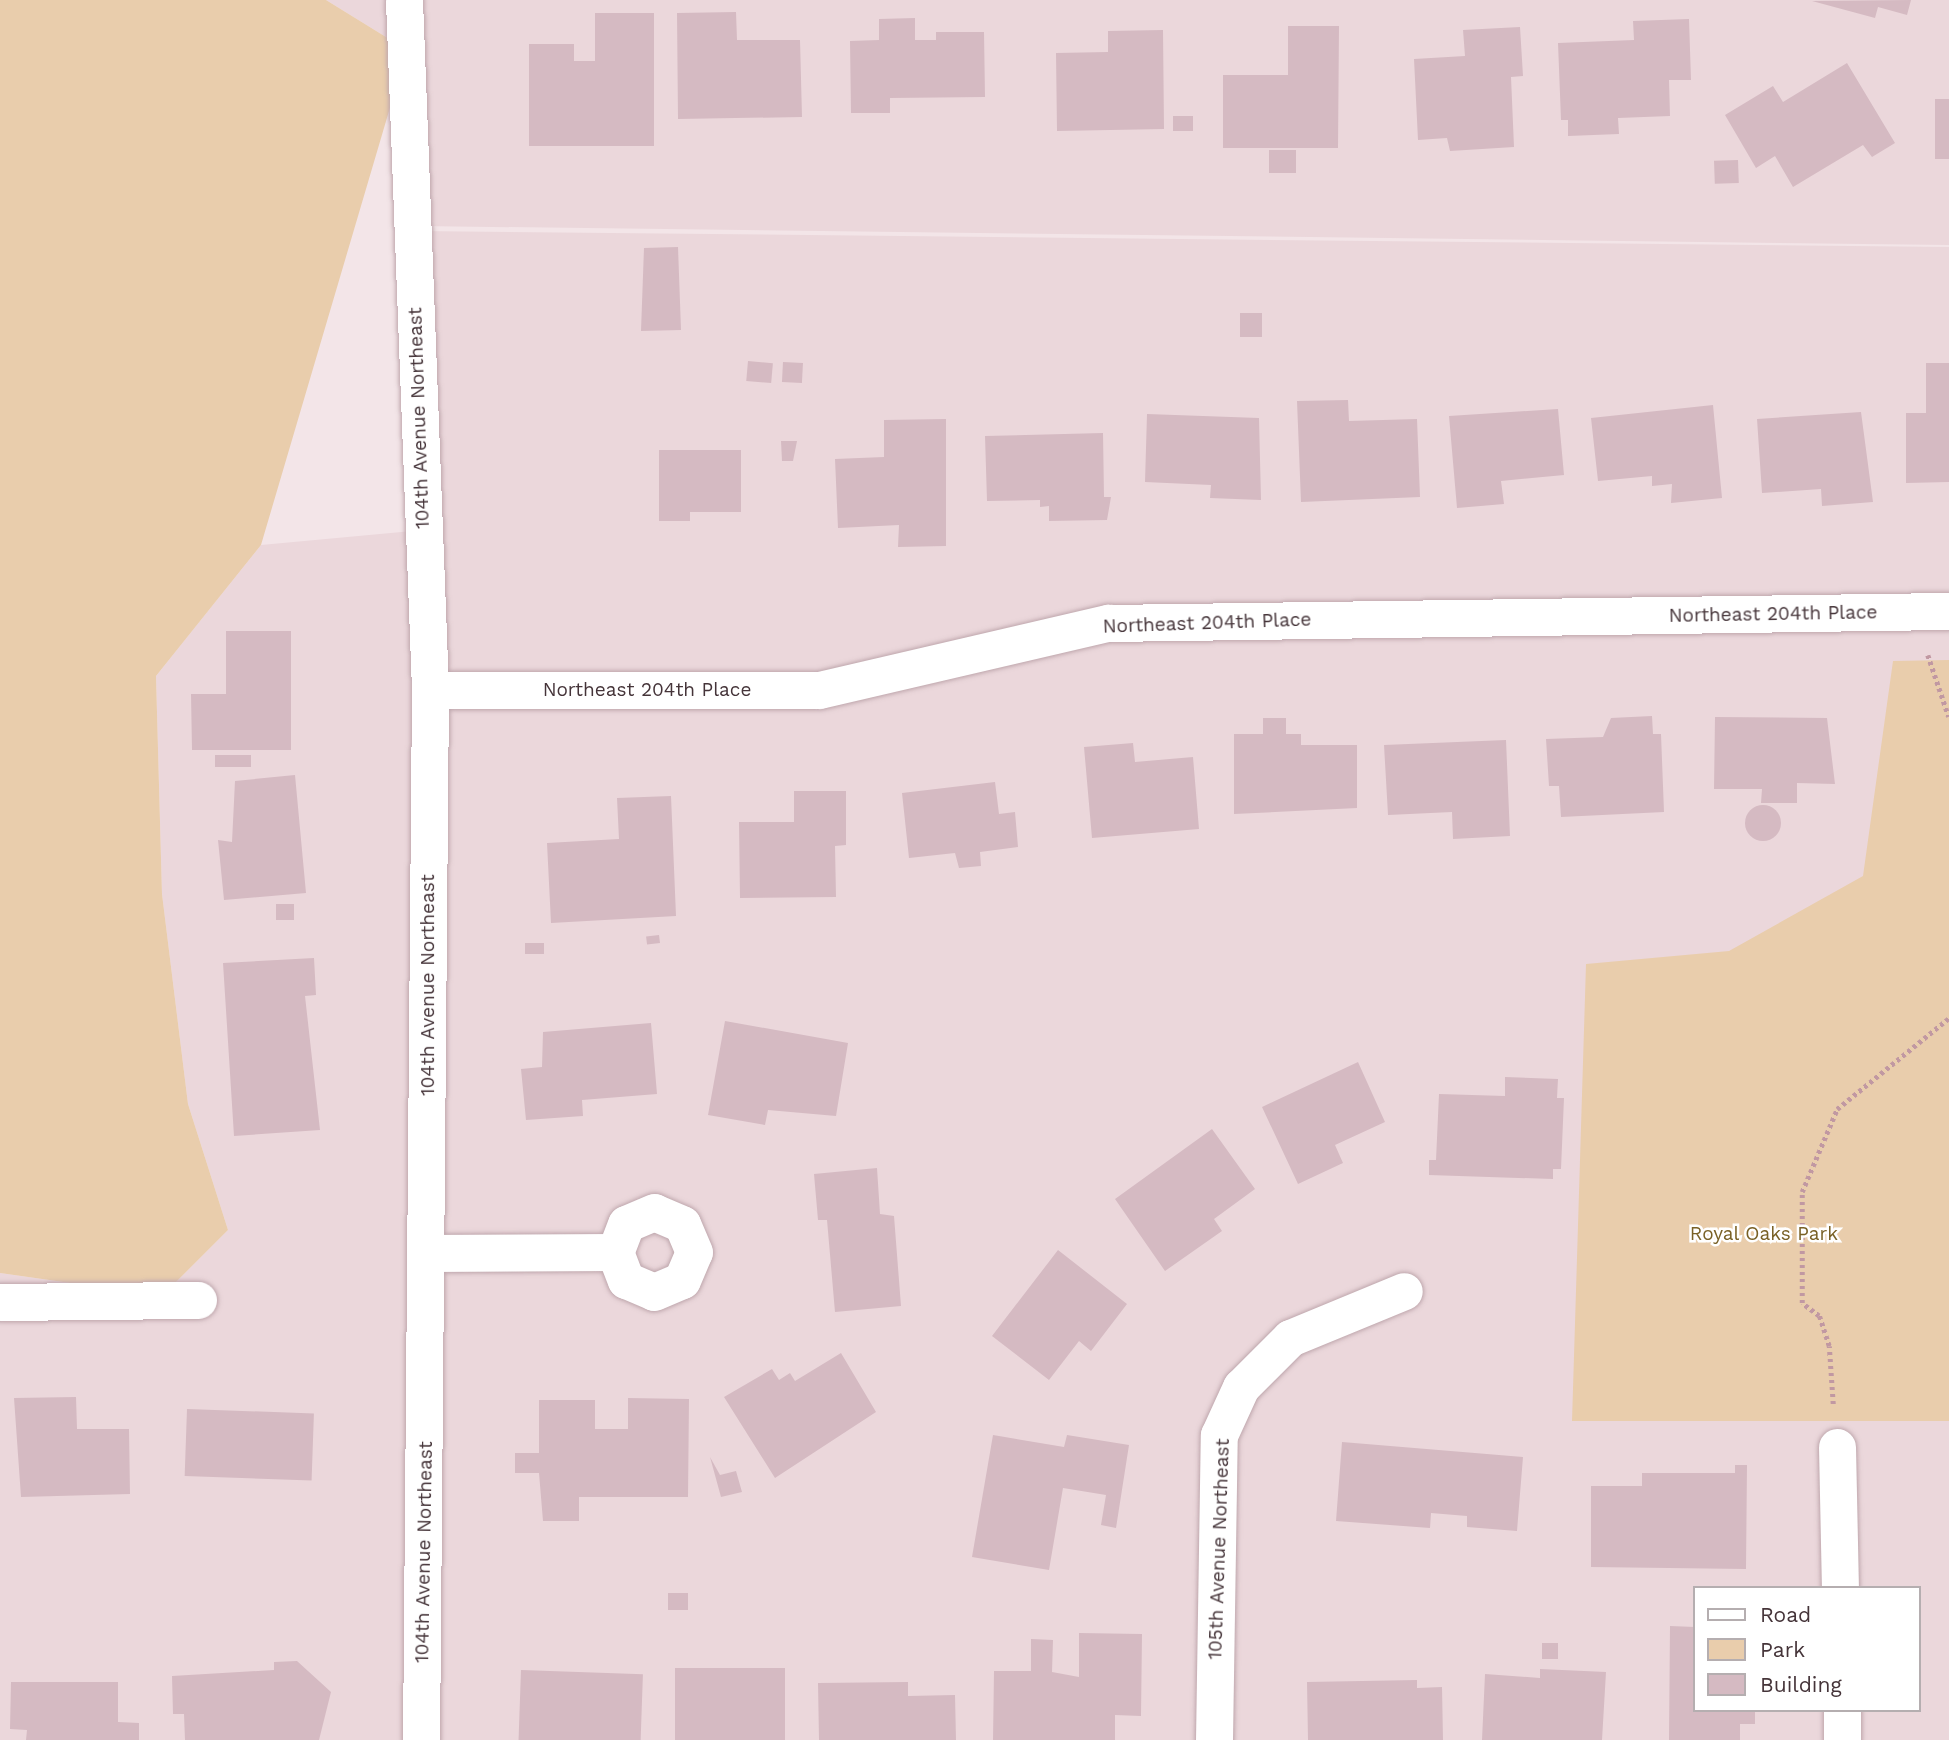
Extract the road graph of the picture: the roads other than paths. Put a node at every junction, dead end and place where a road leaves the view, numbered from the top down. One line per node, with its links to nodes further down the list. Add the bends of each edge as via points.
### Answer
1 (404, 0): 3 (street, 104th Avenue Northeast)
2 (1949, 611): 3 (street, Northeast 204th Place, via 1108,623 819,690)
3 (430, 690): 5 (street, 104th Avenue Northeast)
4 (615, 1252): 5 (street)
5 (427, 1253): 12 (street, 104th Avenue Northeast)
6 (1404, 1291): 13 (street, 105th Avenue Northeast, via 1290,1338 1241,1387 1219,1435)
7 (198, 1300): 8 (street)
8 (0, 1302)
9 (1837, 1447): 10 (street)
10 (1840, 1586)
11 (1842, 1712): 14 (street)
12 (421, 1740)
13 (1214, 1740)
14 (1842, 1740)

